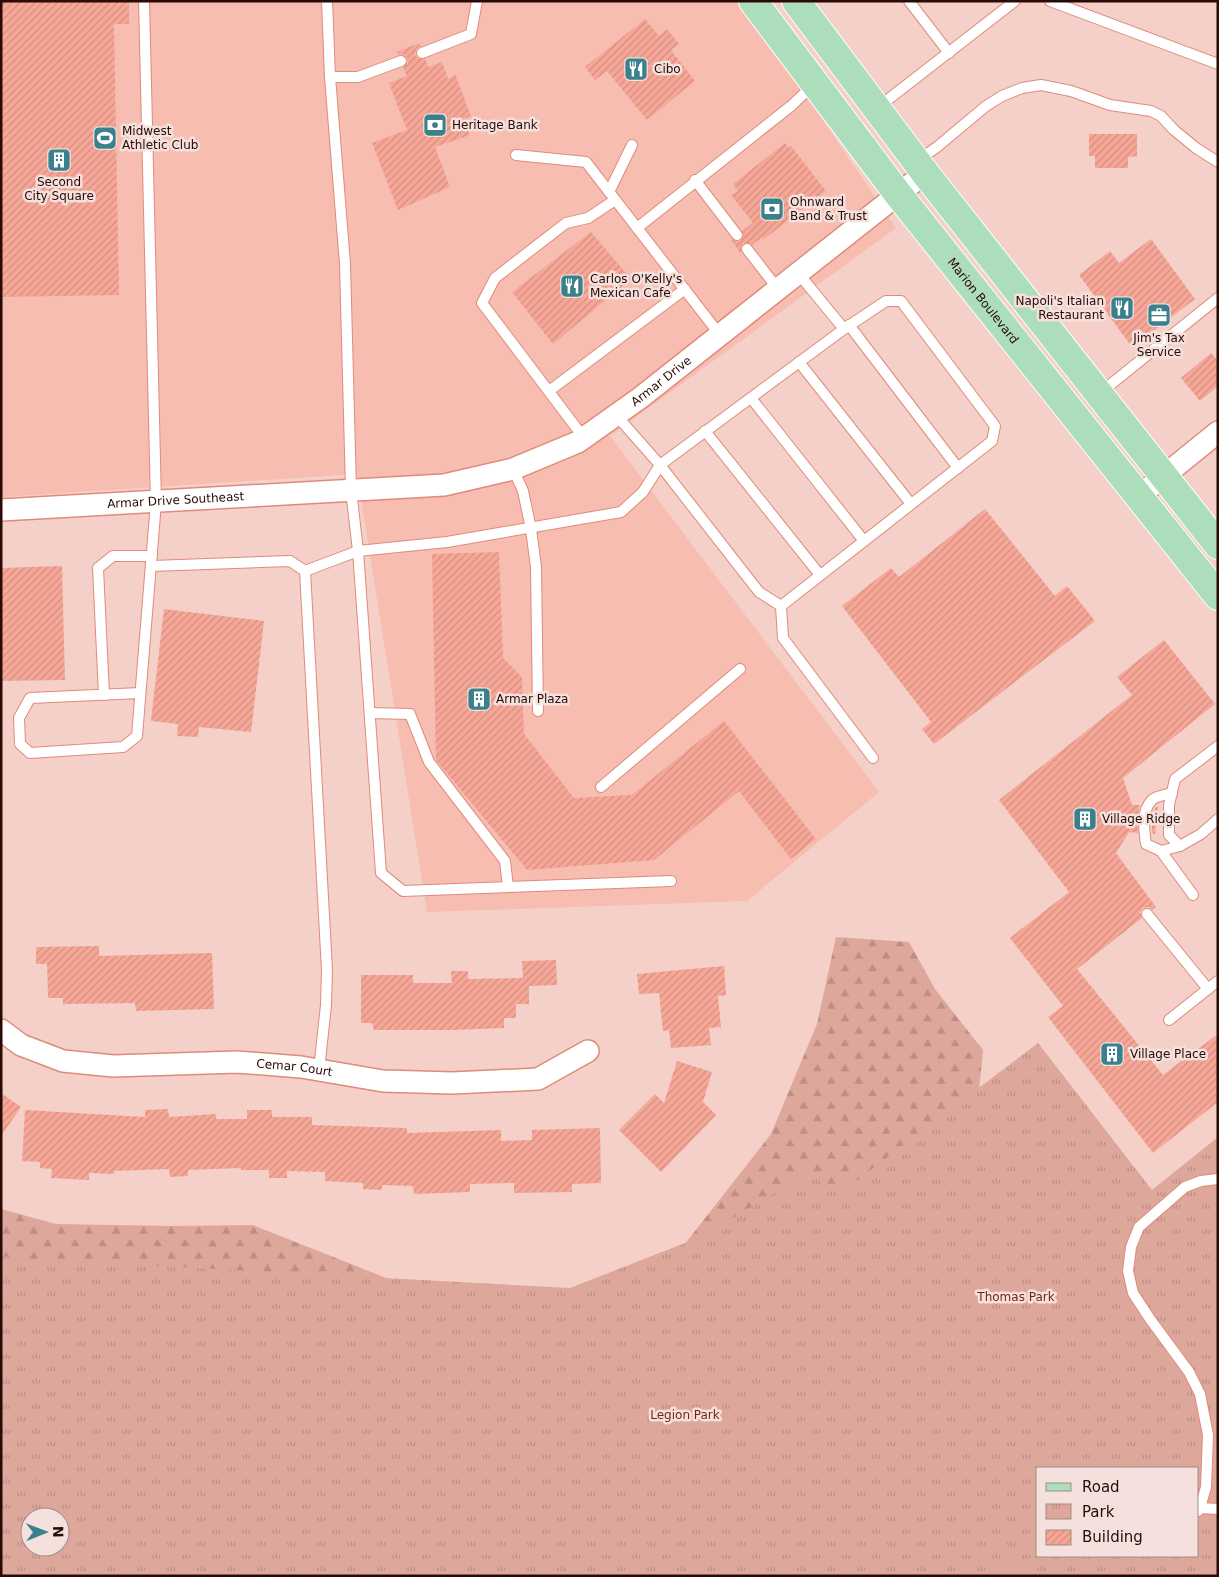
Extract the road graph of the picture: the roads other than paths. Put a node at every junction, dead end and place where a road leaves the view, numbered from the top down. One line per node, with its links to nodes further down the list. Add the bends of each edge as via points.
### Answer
1 (144, 1): 46 (lane)
2 (327, 1): 13 (lane)
3 (477, 1): 9 (lane, via 471,34)
4 (753, 1): 14 (main road, Marion Boulevard)
5 (796, 1): 15 (main road)
6 (909, 1): 10 (lane)
7 (1016, 1): 10 (lane)
8 (1050, 1): 12 (lane)
9 (422, 53)
10 (949, 53): 15 (lane)
11 (401, 61): 13 (lane, via 358,77)
12 (1218, 64)
13 (330, 77): 44 (lane, via 344,264)
14 (814, 84): 20 (lane, via 791,106); 21 (main road, Marion Boulevard)
15 (876, 109): 19 (main road)
16 (632, 145): 22 (lane)
17 (516, 155): 22 (lane, via 586,162)
18 (1218, 162): 19 (lane, via 1151,111 1110,105 1071,91 1041,85 1022,88 986,106 937,147)
19 (920, 168): 21 (street, Armar Drive); 34 (main road)
20 (695, 180): 23 (lane); 24 (lane)
21 (898, 194): 26 (street, Armar Drive); 45 (main road, Marion Boulevard)
22 (612, 196): 23 (lane); 33 (lane, via 588,218 566,223 495,278 482,303)
23 (637, 228): 27 (lane)
24 (737, 235)
25 (747, 249): 28 (lane)
26 (798, 273): 28 (street, Armar Drive); 30 (lane)
27 (685, 289): 31 (lane); 33 (lane)
28 (778, 289): 31 (street, Armar Drive)
29 (1218, 298): 34 (lane)
30 (847, 327): 32 (lane); 41 (lane); 41 (lane, via 886,302 901,302 995,426 992,441)
31 (720, 335): 36 (street, Armar Drive)
32 (799, 362): 35 (lane); 47 (lane)
33 (549, 391): 39 (lane)
34 (1099, 394): 43 (main road)
35 (751, 398): 37 (lane); 50 (lane)
36 (616, 415): 39 (street, Armar Drive); 40 (lane)
37 (706, 431): 40 (lane); 55 (lane)
38 (1218, 432): 43 (street)
39 (584, 438): 42 (street, Armar Drive)
40 (660, 465): 49 (lane, via 643,492 621,512); 57 (lane, via 759,592)
41 (958, 468): 47 (lane)
42 (513, 469): 44 (street, Armar Drive, via 444,485); 49 (lane, via 523,491)
43 (1164, 477): 45 (street); 51 (main road)
44 (351, 490): 46 (street, Armar Drive Southeast); 52 (lane)
45 (1139, 496): 56 (main road, Marion Boulevard)
46 (156, 502): 48 (street, Armar Drive Southeast); 53 (lane)
47 (911, 504): 50 (lane)
48 (1, 510)
49 (531, 529): 52 (lane); 61 (lane, via 536,566)
50 (864, 541): 55 (lane)
51 (1218, 544)
52 (358, 551): 54 (lane); 62 (lane)
53 (151, 561): 54 (lane, via 290,561); 59 (lane); 60 (lane, via 113,556 98,568)
54 (306, 571): 79 (lane, via 327,970)
55 (820, 575): 57 (lane)
56 (1218, 596)
57 (781, 606): 64 (lane, via 783,638)
58 (740, 669): 65 (lane)
59 (140, 693): 60 (lane); 60 (lane, via 137,736 123,746 30,754 20,744 19,718 30,698)
60 (104, 695)
61 (538, 710)
62 (370, 713): 71 (lane, via 410,714 429,762 505,861); 71 (lane, via 381,873 403,891)
63 (1218, 746): 66 (lane, via 1175,779)
64 (873, 758)
65 (601, 787)
66 (1172, 793): 68 (lane, via 1168,835); 69 (lane, via 1153,799 1146,809 1146,844)
67 (1218, 819): 68 (lane, via 1202,834)
68 (1180, 846): 69 (lane)
69 (1161, 851): 72 (lane)
70 (671, 881): 71 (lane)
71 (508, 887)
72 (1193, 895)
73 (1147, 914): 75 (lane)
74 (1218, 981): 75 (lane)
75 (1208, 989): 76 (lane)
76 (1169, 1020)
77 (1, 1030): 79 (street, Cemar Court, via 21,1046 63,1060 113,1066 237,1062)
78 (588, 1051): 79 (street, Cemar Court, via 538,1078 452,1083 383,1081)
79 (319, 1070)
80 (1218, 1179): 82 (lane, via 1185,1187 1139,1227 1131,1247 1128,1271 1133,1293 1189,1372 1200,1394 1208,1435 1206,1487)
81 (1218, 1509): 82 (lane)
82 (1199, 1510)

